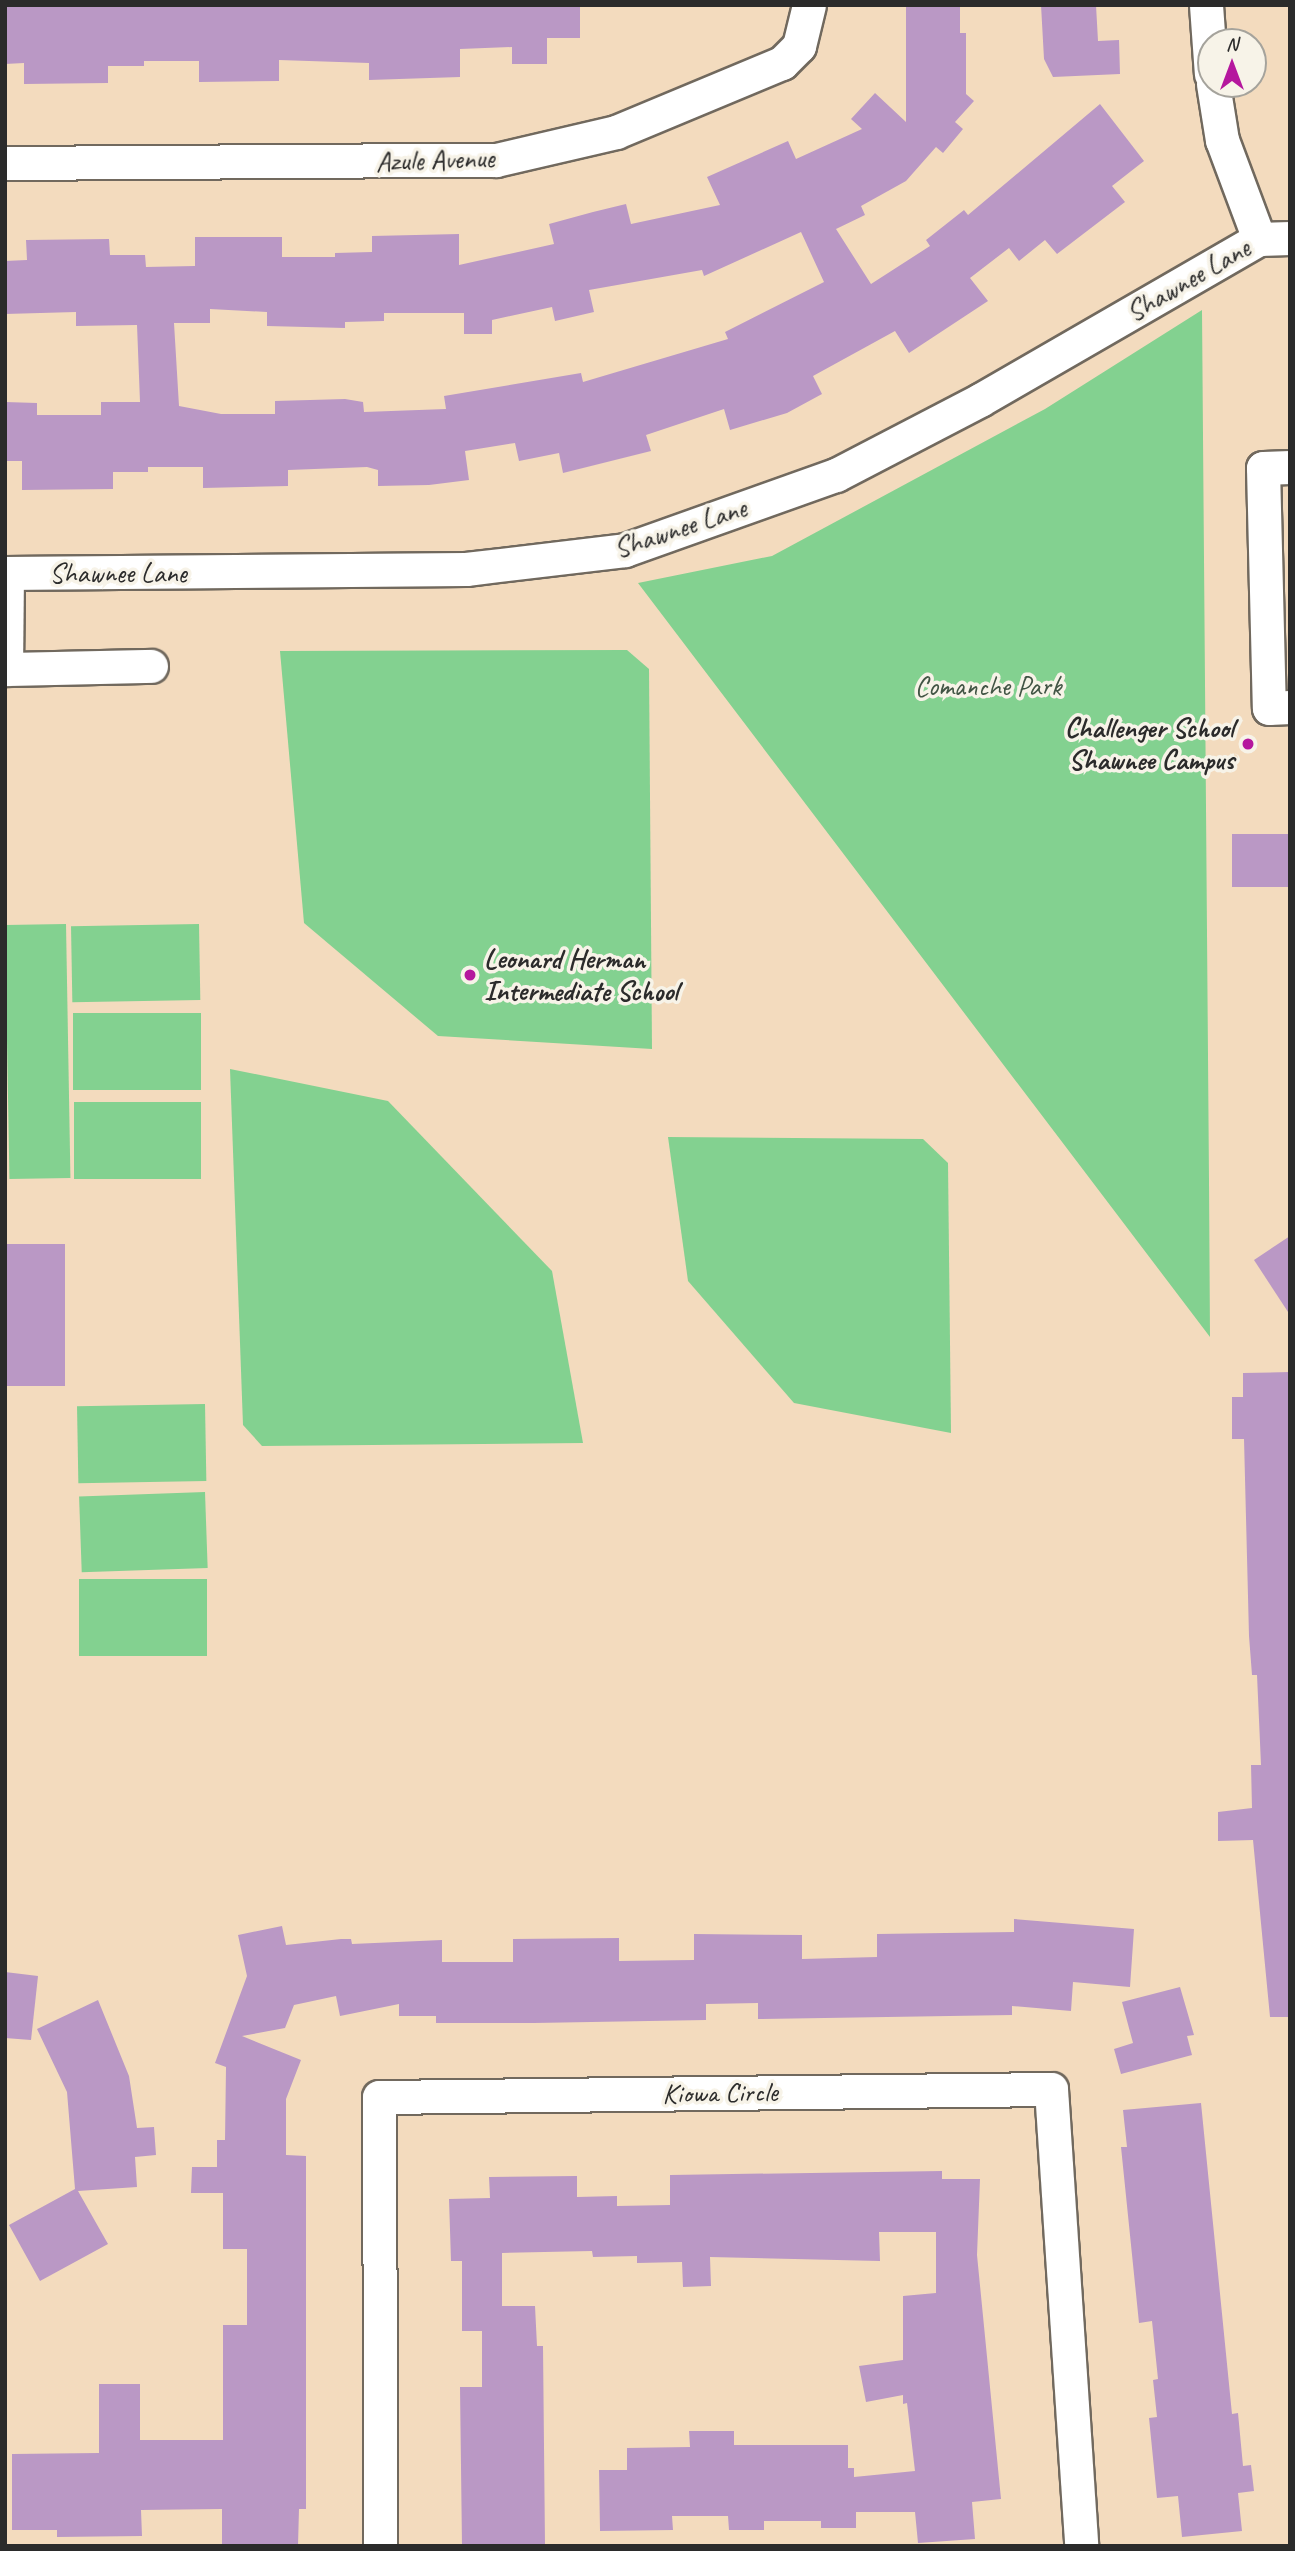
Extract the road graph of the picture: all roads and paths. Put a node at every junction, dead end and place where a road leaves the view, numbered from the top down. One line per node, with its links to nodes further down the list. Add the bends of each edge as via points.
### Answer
1 (809, 5): 5 (street, Azule Avenue, via 799,46 782,63 616,132 496,160)
2 (1206, 5): 3 (street)
3 (1208, 28)
4 (1215, 98): 6 (street, via 1222,141)
5 (5, 163)
6 (1275, 238): 8 (street, Shawnee Lane, via 836,475 625,550 466,569)
7 (1290, 467): 11 (street, via 1263,468 1269,708)
8 (6, 573): 10 (street)
9 (151, 666): 10 (street)
10 (6, 669)
11 (1290, 708)
12 (380, 2546): 13 (street, Kiowa Circle, via 379,2097 1051,2089)
13 (1081, 2546)

